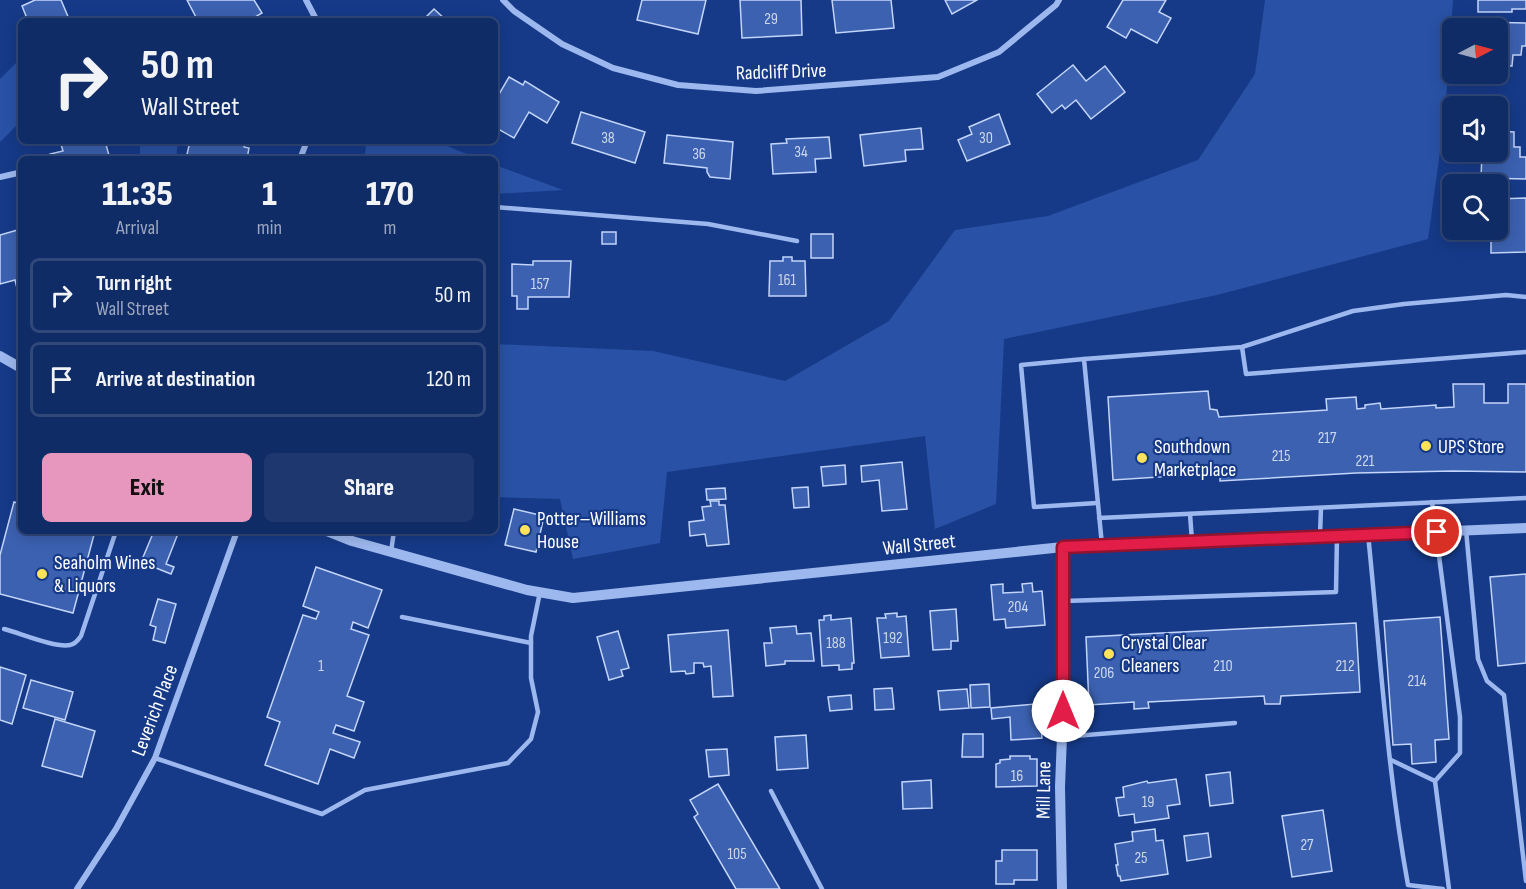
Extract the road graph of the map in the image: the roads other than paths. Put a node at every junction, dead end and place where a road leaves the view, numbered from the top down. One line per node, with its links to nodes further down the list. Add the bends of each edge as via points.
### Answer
1 (306, 0): 4 (street)
2 (503, 0): 3 (street, Radcliff Drive, via 562,44 613,68 678,85 756,91 938,76 999,52)
3 (1059, 0)
4 (315, 18)
5 (18, 173): 6 (street)
6 (0, 177)
7 (498, 207): 8 (lane, via 708,224)
8 (797, 241)
9 (1526, 297): 10 (lane, via 1495,296 1353,311)
10 (1242, 347): 11 (lane, via 1246,374); 13 (lane)
11 (1526, 352)
12 (0, 356): 14 (street)
13 (1084, 359): 17 (lane); 17 (lane, via 1021,365 1034,507)
14 (18, 366)
15 (1526, 498): 16 (lane)
16 (1432, 502): 18 (lane); 23 (lane)
17 (1098, 503): 20 (lane)
18 (1321, 507): 19 (lane); 29 (lane)
19 (1190, 514): 20 (lane); 31 (lane)
20 (1099, 518): 32 (lane)
21 (1526, 528): 22 (street, Wall Street)
22 (1466, 530): 23 (street, Wall Street); 46 (lane, via 1478,659 1487,681 1504,695)
23 (1437, 532): 28 (street, Wall Street); 44 (lane, via 1460,717 1460,753)
24 (115, 534): 38 (lane, via 81,636 75,643 57,644)
25 (236, 534): 42 (street, Leverich Place)
26 (334, 534): 34 (street, Wall Street)
27 (394, 534): 34 (lane)
28 (1368, 534): 30 (street, Wall Street); 43 (lane)
29 (1320, 536): 30 (street, Wall Street); 31 (street, Wall Street)
30 (1337, 536): 36 (lane, via 1336,592)
31 (1192, 541): 32 (street, Wall Street)
32 (1102, 545): 33 (street, Wall Street)
33 (1063, 547): 35 (street, Wall Street, via 573,598); 36 (street, Mill Lane)
34 (391, 552): 35 (street, Wall Street)
35 (540, 592): 39 (lane)
36 (1064, 601): 41 (street, Mill Lane)
37 (402, 617): 39 (lane)
38 (4, 629)
39 (531, 643): 42 (lane, via 531,678 538,712 531,739 508,763 365,790 322,814)
40 (1235, 723): 41 (lane)
41 (1062, 737): 49 (street, Mill Lane)
42 (156, 758): 47 (street, Leverich Place)
43 (1391, 760): 44 (lane); 50 (lane, via 1408,885)
44 (1435, 781): 51 (lane)
45 (771, 791): 48 (lane)
46 (1526, 881)
47 (77, 889)
48 (822, 889)
49 (1062, 889)
50 (1443, 889)
51 (1449, 889)

